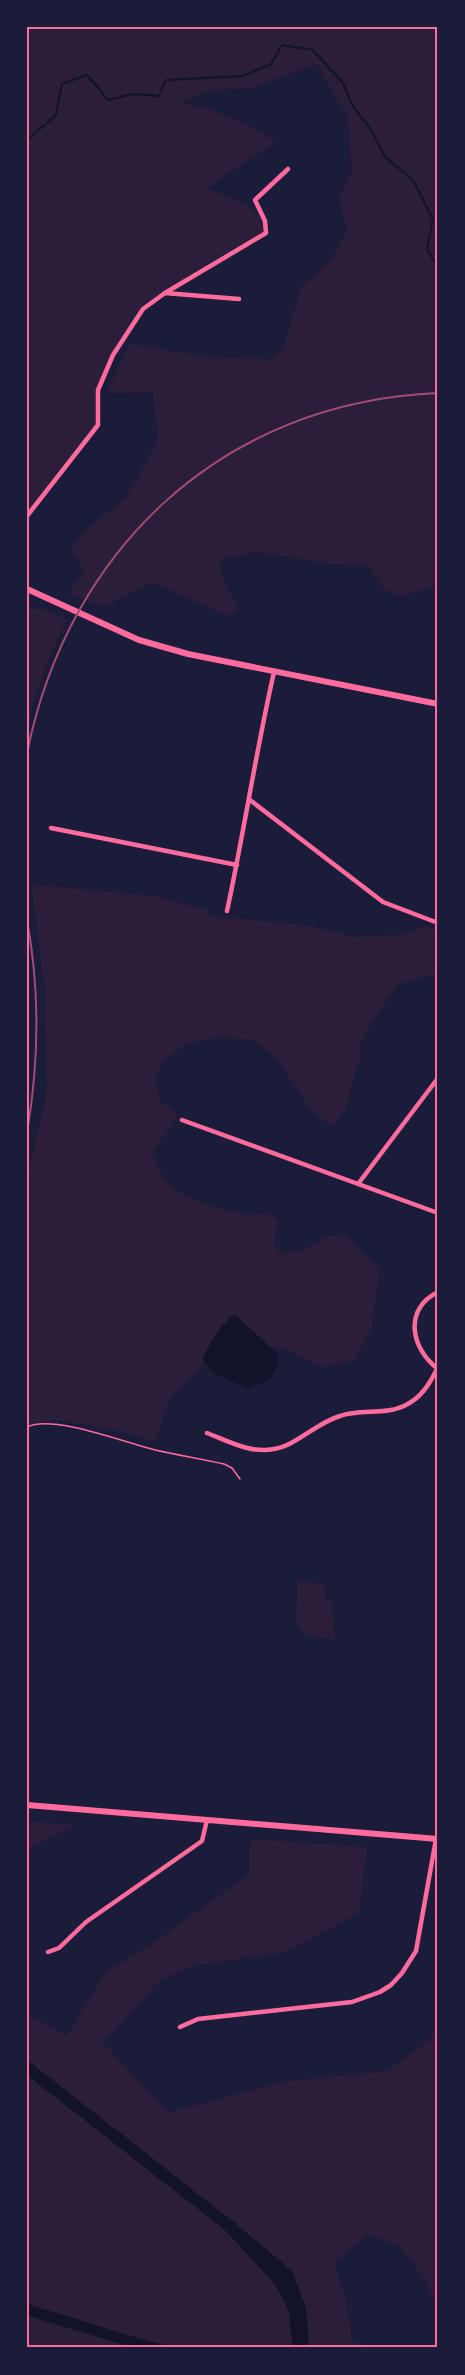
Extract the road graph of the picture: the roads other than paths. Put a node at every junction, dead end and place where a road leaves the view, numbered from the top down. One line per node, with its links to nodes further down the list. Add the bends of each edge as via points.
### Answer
1 (288, 169): 2 (street, via 255,200 266,233)
2 (165, 293): 3 (street); 4 (street, via 143,309 113,355 98,390 98,425)
3 (238, 299)
4 (27, 516)
5 (27, 588): 6 (main road, via 139,640)
6 (274, 672): 7 (main road); 8 (street, via 255,755)
7 (438, 704)
8 (250, 800): 10 (street); 12 (street, via 383,902)
9 (51, 828): 10 (street)
10 (237, 865): 11 (street)
11 (227, 911)
12 (438, 923)
13 (438, 1078): 15 (street)
14 (182, 1120): 15 (street)
15 (358, 1184): 16 (street)
16 (438, 1214)
17 (438, 1292): 18 (street, via 422,1305 413,1330 417,1344)
18 (438, 1369): 19 (street, via 419,1397 402,1407 341,1415 274,1449 245,1447)
19 (207, 1433)
20 (27, 1805): 21 (main road)
21 (207, 1820): 22 (main road); 23 (street, via 202,1841 86,1922 59,1948)
22 (437, 1839): 24 (street, via 416,1951 391,1985 352,2002 198,2019)
23 (48, 1952)
24 (180, 2027)

